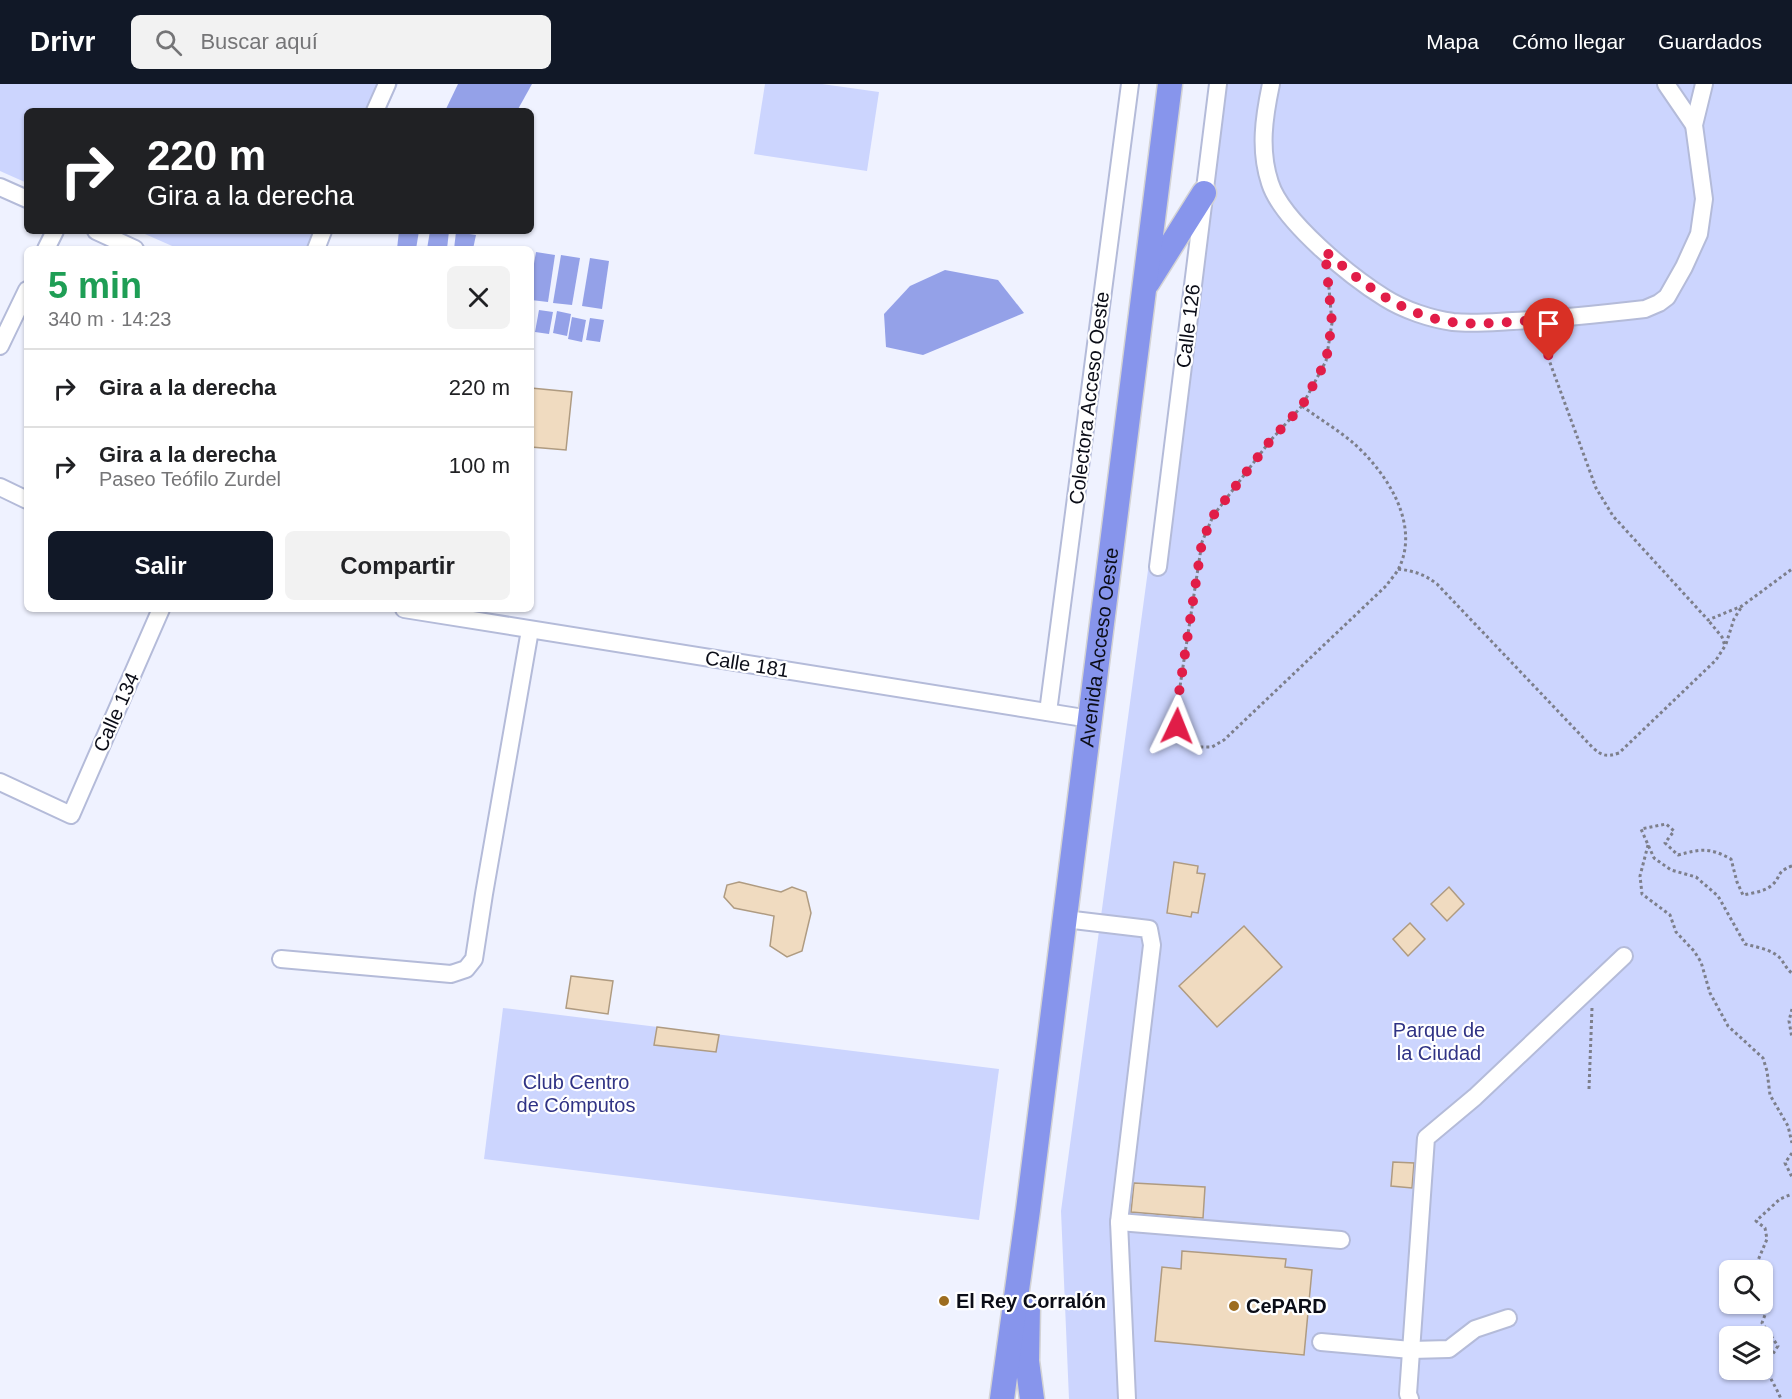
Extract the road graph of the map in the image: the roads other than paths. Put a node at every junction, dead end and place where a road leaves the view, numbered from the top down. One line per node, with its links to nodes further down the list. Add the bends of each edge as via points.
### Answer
1 (387, 84): 8 (street)
2 (1130, 84): 24 (street, Colectora Acceso Oeste)
3 (1170, 84): 15 (highway, Avenida Acceso Oeste)
4 (1218, 84): 11 (street, Calle 126)
5 (1271, 84): 9 (street, via 1263,140 1266,168 1276,197 1291,217 1348,271 1387,299 1452,322 1543,320 1645,309 1659,303 1684,267 1699,234 1704,199)
6 (1666, 84): 9 (street)
7 (1704, 84): 9 (street)
8 (376, 108)
9 (1694, 125)
10 (0, 187): 12 (street)
11 (1204, 193): 15 (highway); 20 (street, Calle 126)
12 (24, 198)
13 (102, 234): 14 (street)
14 (128, 246)
15 (1144, 289): 25 (highway, Avenida Acceso Oeste)
16 (24, 296): 17 (street)
17 (0, 346)
18 (0, 487): 19 (street)
19 (24, 499)
20 (1158, 567)
21 (160, 612): 26 (street, Calle 134, via 71,815)
22 (422, 612): 23 (street, Calle 181)
23 (530, 630): 24 (street, Calle 181); 29 (street, via 474,959 466,969 451,974)
24 (1048, 712): 25 (street, Calle 181)
25 (1090, 719): 27 (highway, Avenida Acceso Oeste)
26 (0, 782)
27 (1065, 919): 30 (highway, Avenida Acceso Oeste); 31 (street, via 1149,929 1152,945)
28 (1624, 956): 35 (street, via 1426,1138)
29 (281, 959)
30 (1028, 1210): 36 (highway); 37 (highway, via 1028,1361)
31 (1119, 1222): 32 (street); 38 (street)
32 (1341, 1240)
33 (1508, 1318): 35 (street, via 1475,1329 1449,1349)
34 (1321, 1342): 35 (street)
35 (1411, 1350): 39 (street)
36 (1002, 1399)
37 (1032, 1399)
38 (1127, 1399)
39 (1410, 1399)

